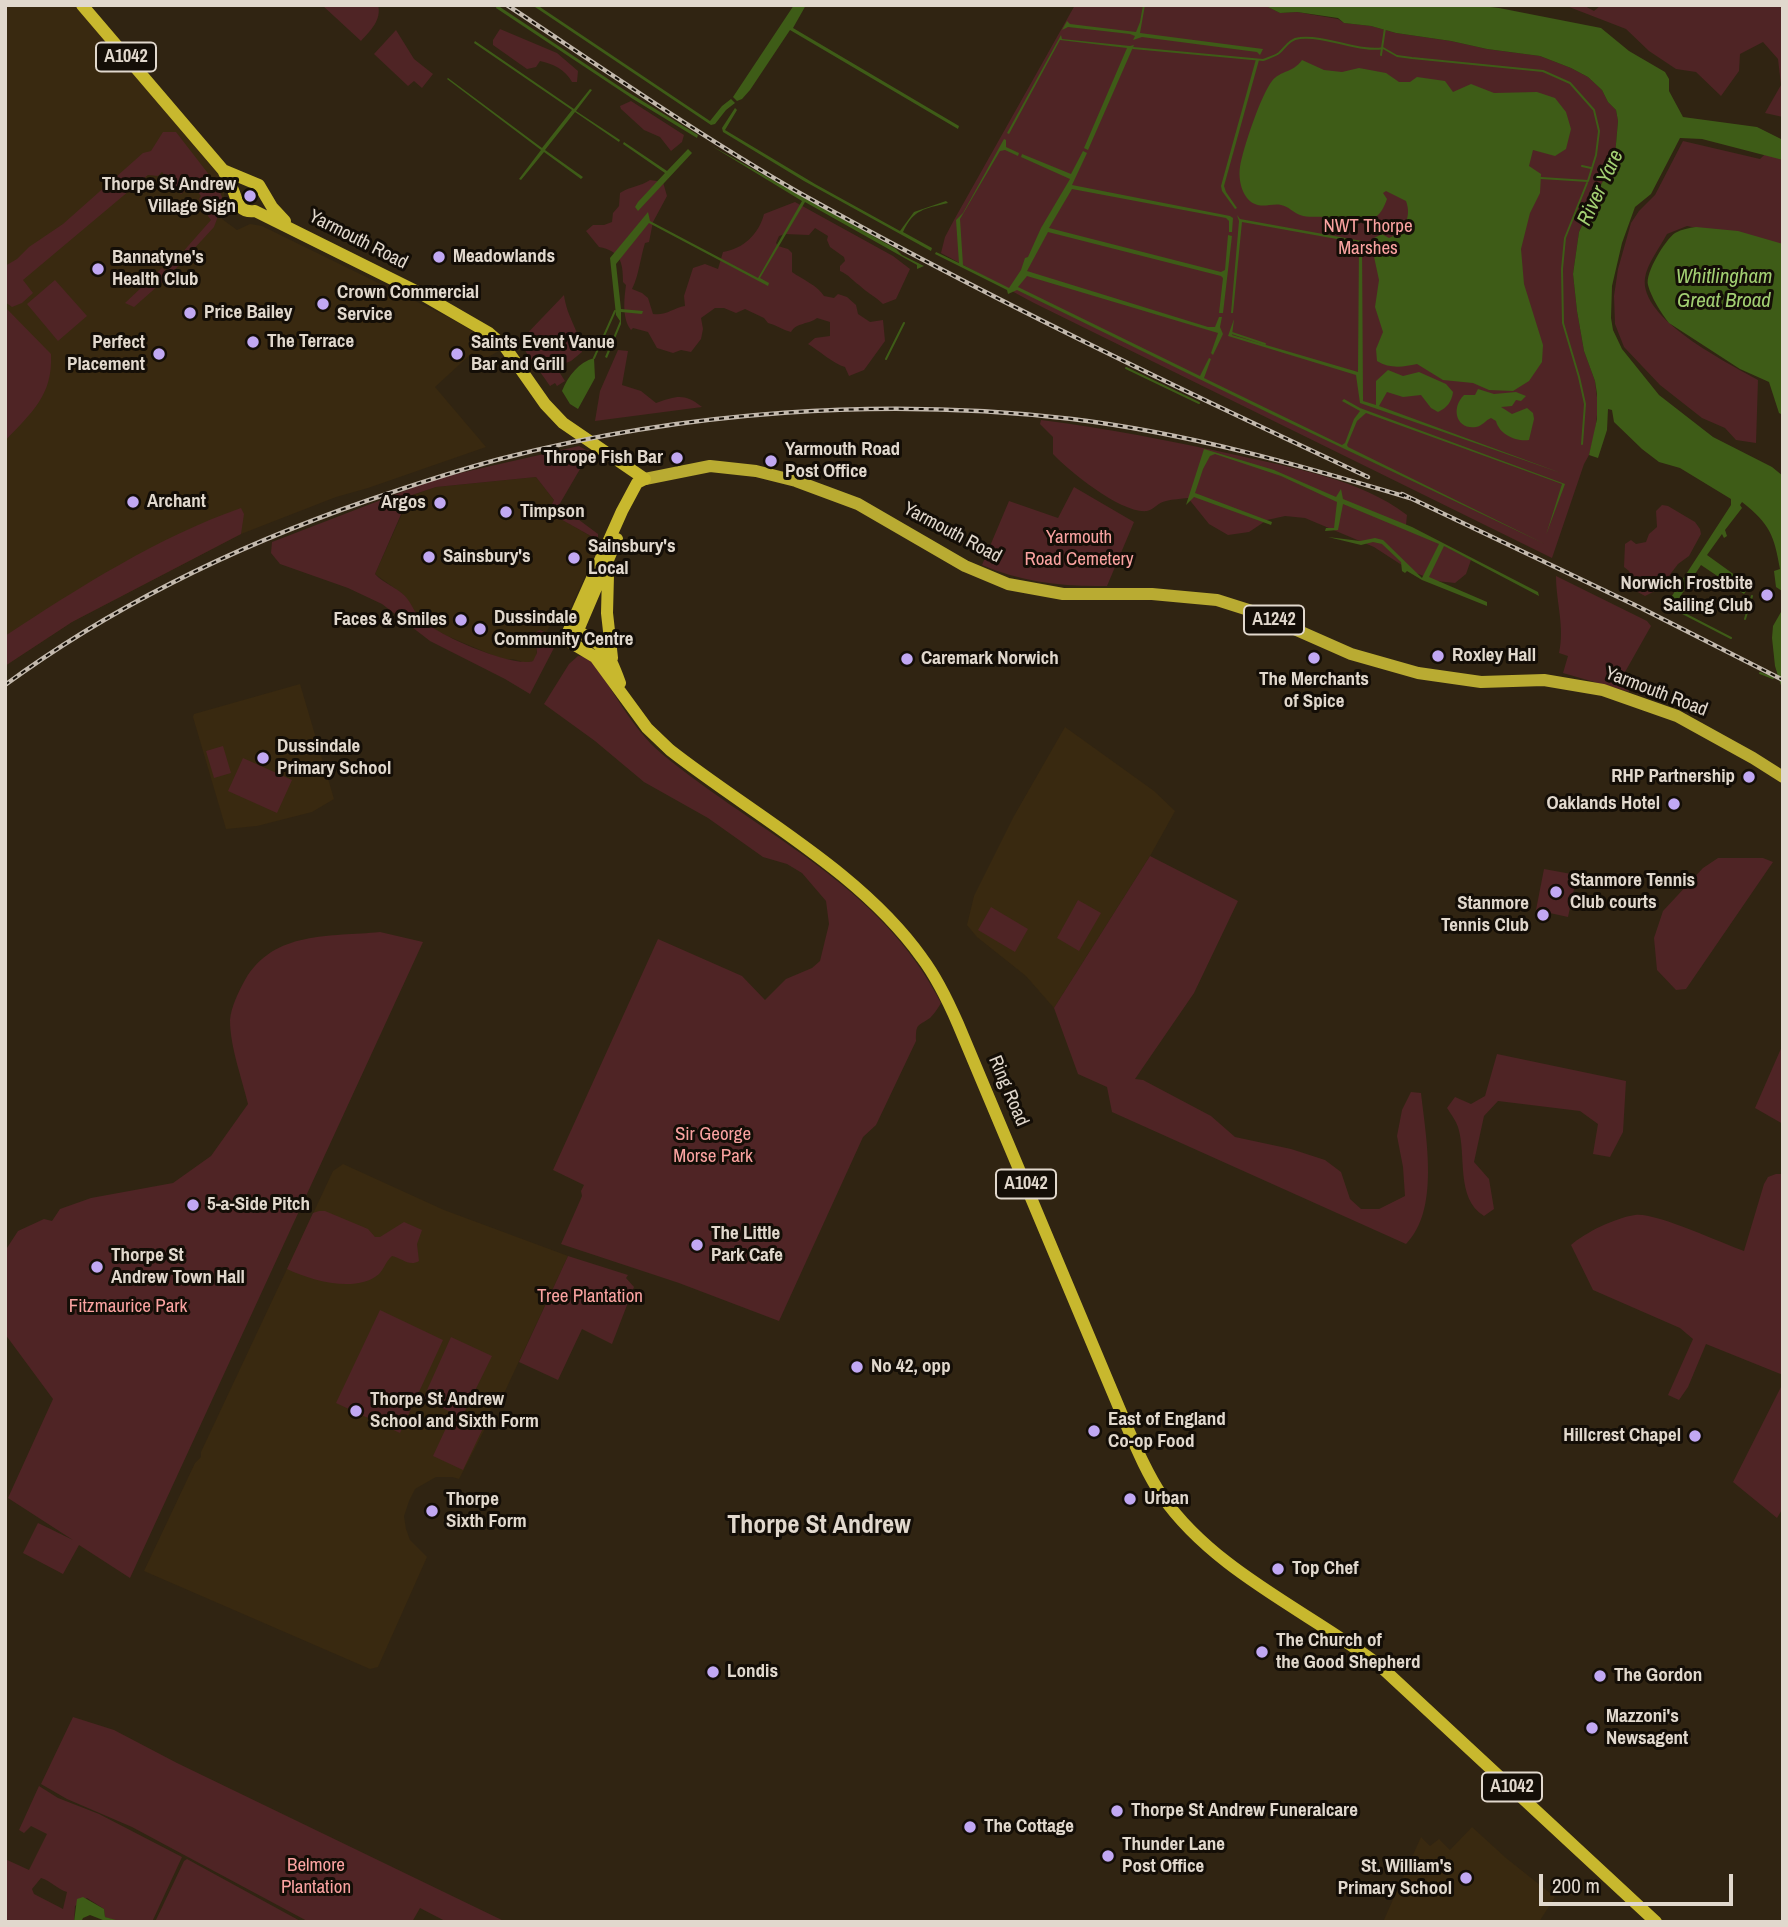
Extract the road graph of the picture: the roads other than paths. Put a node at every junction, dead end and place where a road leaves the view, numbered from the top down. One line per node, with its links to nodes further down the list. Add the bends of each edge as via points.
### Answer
1 (82, 5): 2 (highway, Yarmouth Road / A1042)
2 (223, 170): 3 (highway, Yarmouth Road / A1042); 5 (highway, Yarmouth Road / A1042)
3 (246, 181): 4 (highway, Yarmouth Road / A1042, via 259,185); 5 (highway)
4 (266, 194): 6 (highway); 7 (highway, Yarmouth Road / A1042)
5 (235, 196): 6 (highway, Yarmouth Road / A1042, via 241,208)
6 (255, 211): 7 (highway, Yarmouth Road / A1042)
7 (290, 226): 8 (highway, Yarmouth Road / A1042, via 489,334 503,344 563,423)
8 (645, 479): 9 (highway, A1042); 10 (highway, via 632,493); 14 (main road, Yarmouth Road / A1242, via 710,466 756,471 858,504 965,566 1008,584 1063,594 1161,594 1217,600 1351,654 1418,673 1481,682 1544,680 1603,690 1677,716)
9 (609, 561): 10 (highway, A1042); 11 (highway, A1042, via 607,613)
10 (572, 635): 11 (highway, Ring Road / A1042, via 597,643); 12 (highway, Ring Road / A1042); 12 (highway, A1042, via 610,667)
11 (612, 659): 13 (highway, Ring Road / A1042)
12 (616, 685): 13 (highway, Ring Road / A1042)
13 (626, 700): 15 (highway, Ring Road / A1042, via 670,750 859,888 921,956 943,990 968,1045 1141,1460 1188,1528 1248,1577 1379,1665)
14 (1783, 777)
15 (1656, 1922)

